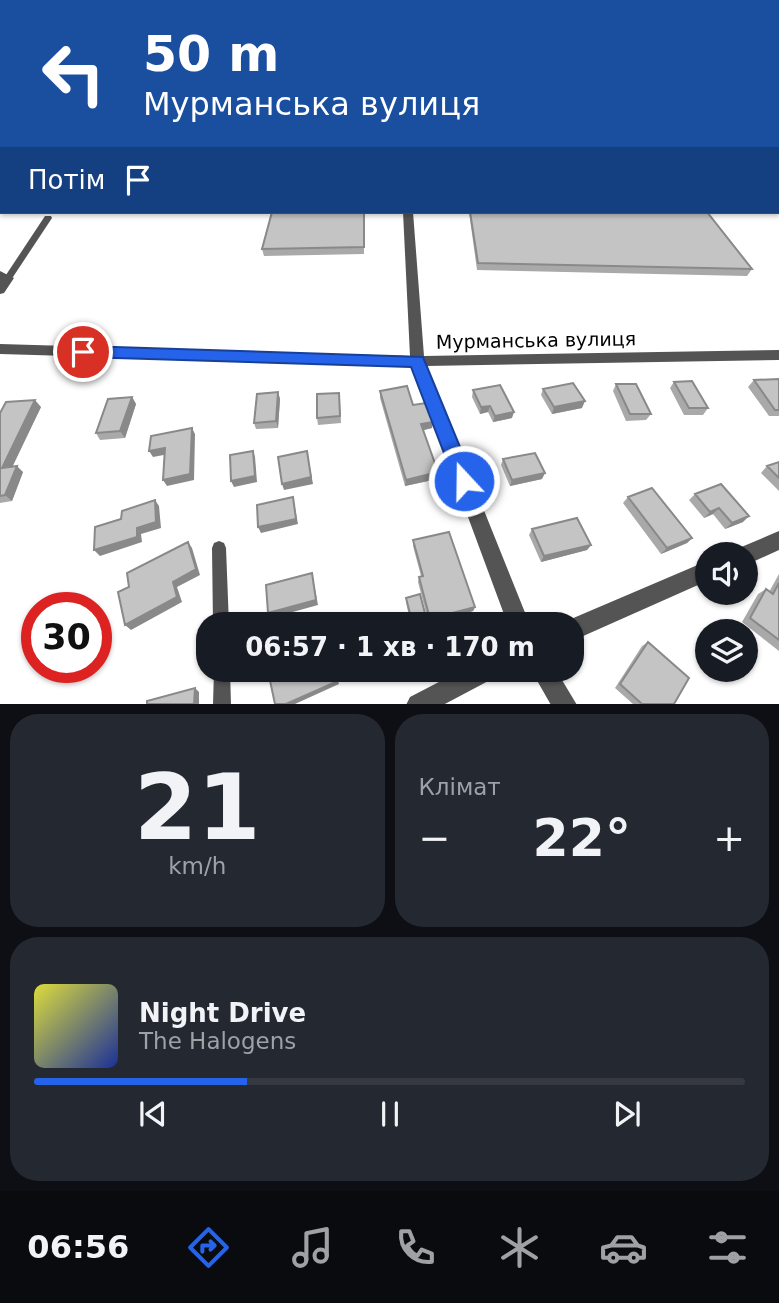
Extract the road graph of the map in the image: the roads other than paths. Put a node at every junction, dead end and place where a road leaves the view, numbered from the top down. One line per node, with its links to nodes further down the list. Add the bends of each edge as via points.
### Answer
1 (408, 214): 7 (street)
2 (48, 218): 3 (lane)
3 (4, 277): 4 (street)
4 (0, 290)
5 (0, 349): 7 (street, Мурманська вулиця)
6 (779, 355): 7 (street, Мурманська вулиця)
7 (417, 361): 13 (street)
8 (779, 540): 10 (street)
9 (219, 548): 12 (lane)
10 (758, 550)
11 (695, 576): 14 (street)
12 (221, 612)
13 (514, 612)
14 (584, 625)
15 (222, 682): 18 (lane)
16 (463, 682): 19 (street)
17 (550, 682): 20 (street)
18 (222, 704)
19 (420, 704)
20 (564, 704)

